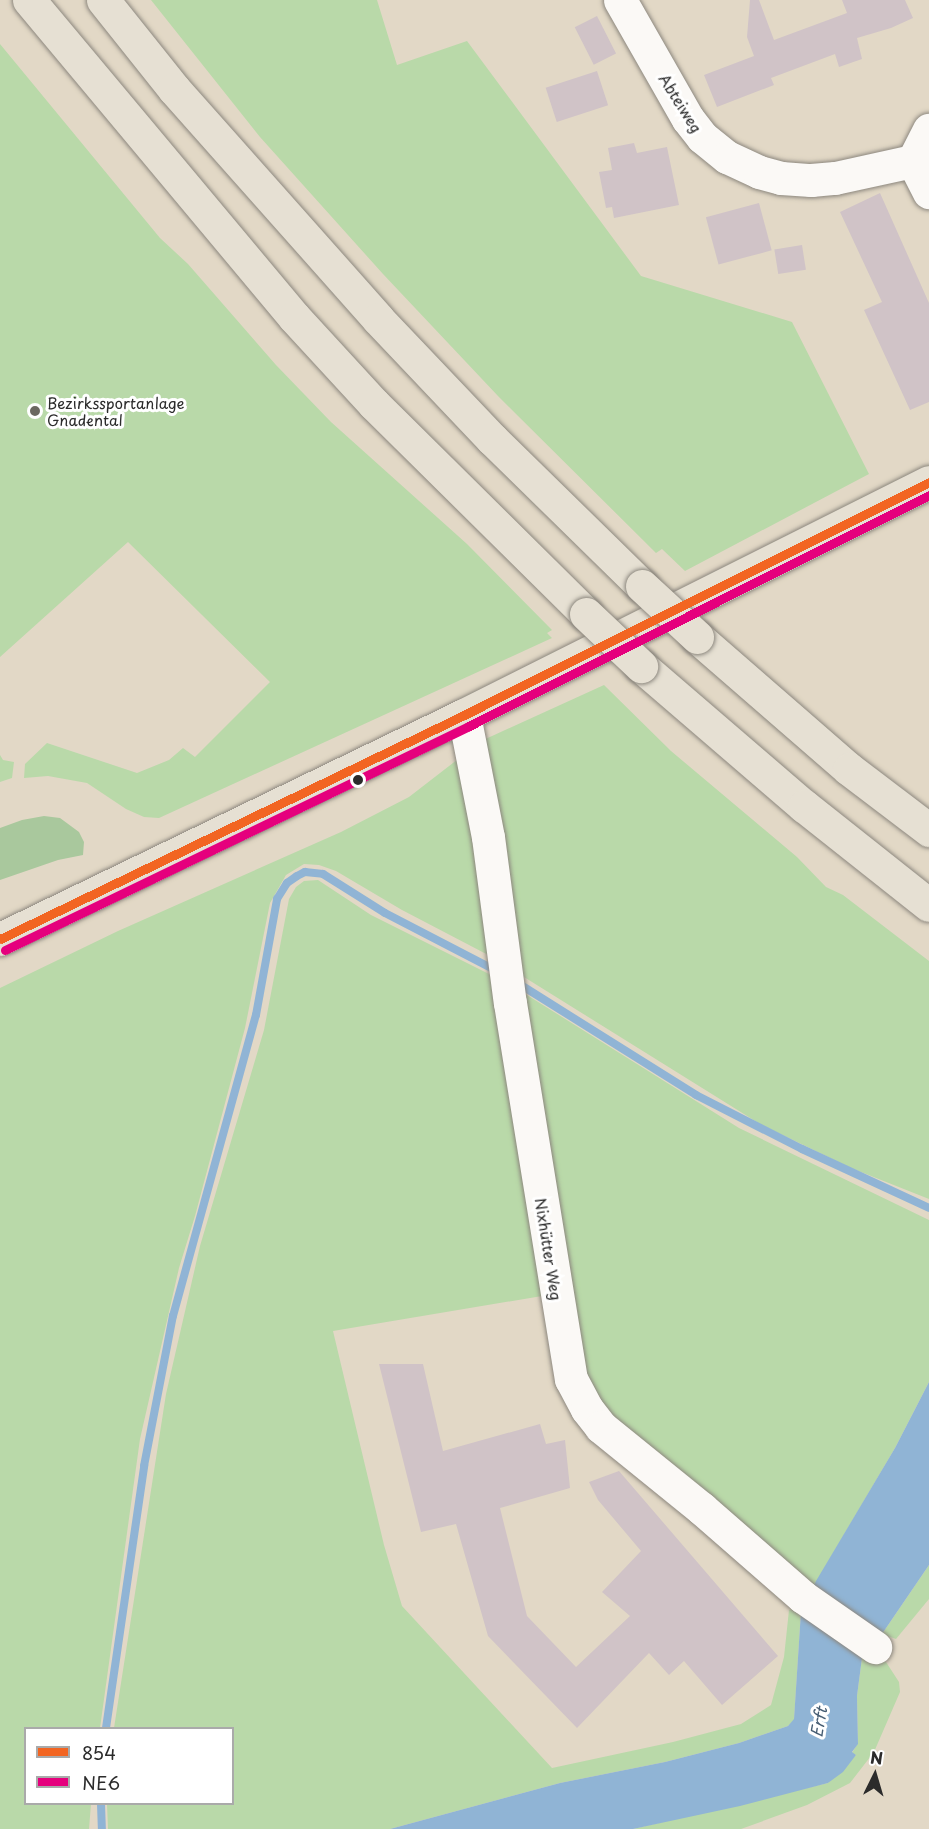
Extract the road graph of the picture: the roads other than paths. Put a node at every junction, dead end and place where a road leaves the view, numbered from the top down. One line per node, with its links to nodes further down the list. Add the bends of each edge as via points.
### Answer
1 (29, 0): 10 (main road, bridge, via 294,317 374,404 641,666 804,806)
2 (103, 0): 9 (main road, bridge, via 174,88 378,319 492,439 697,637 849,769)
3 (620, 0): 5 (street, Abteiweg, via 688,120 727,157 759,172 812,180)
4 (929, 130): 5 (street)
5 (913, 161): 6 (street)
6 (929, 192)
7 (929, 482): 8 (main road)
8 (464, 715): 11 (main road); 12 (street, Nixhütter Weg, via 478,777 571,1379 586,1409 601,1427 803,1597)
9 (929, 830)
10 (929, 905)
11 (0, 939)
12 (875, 1647)

